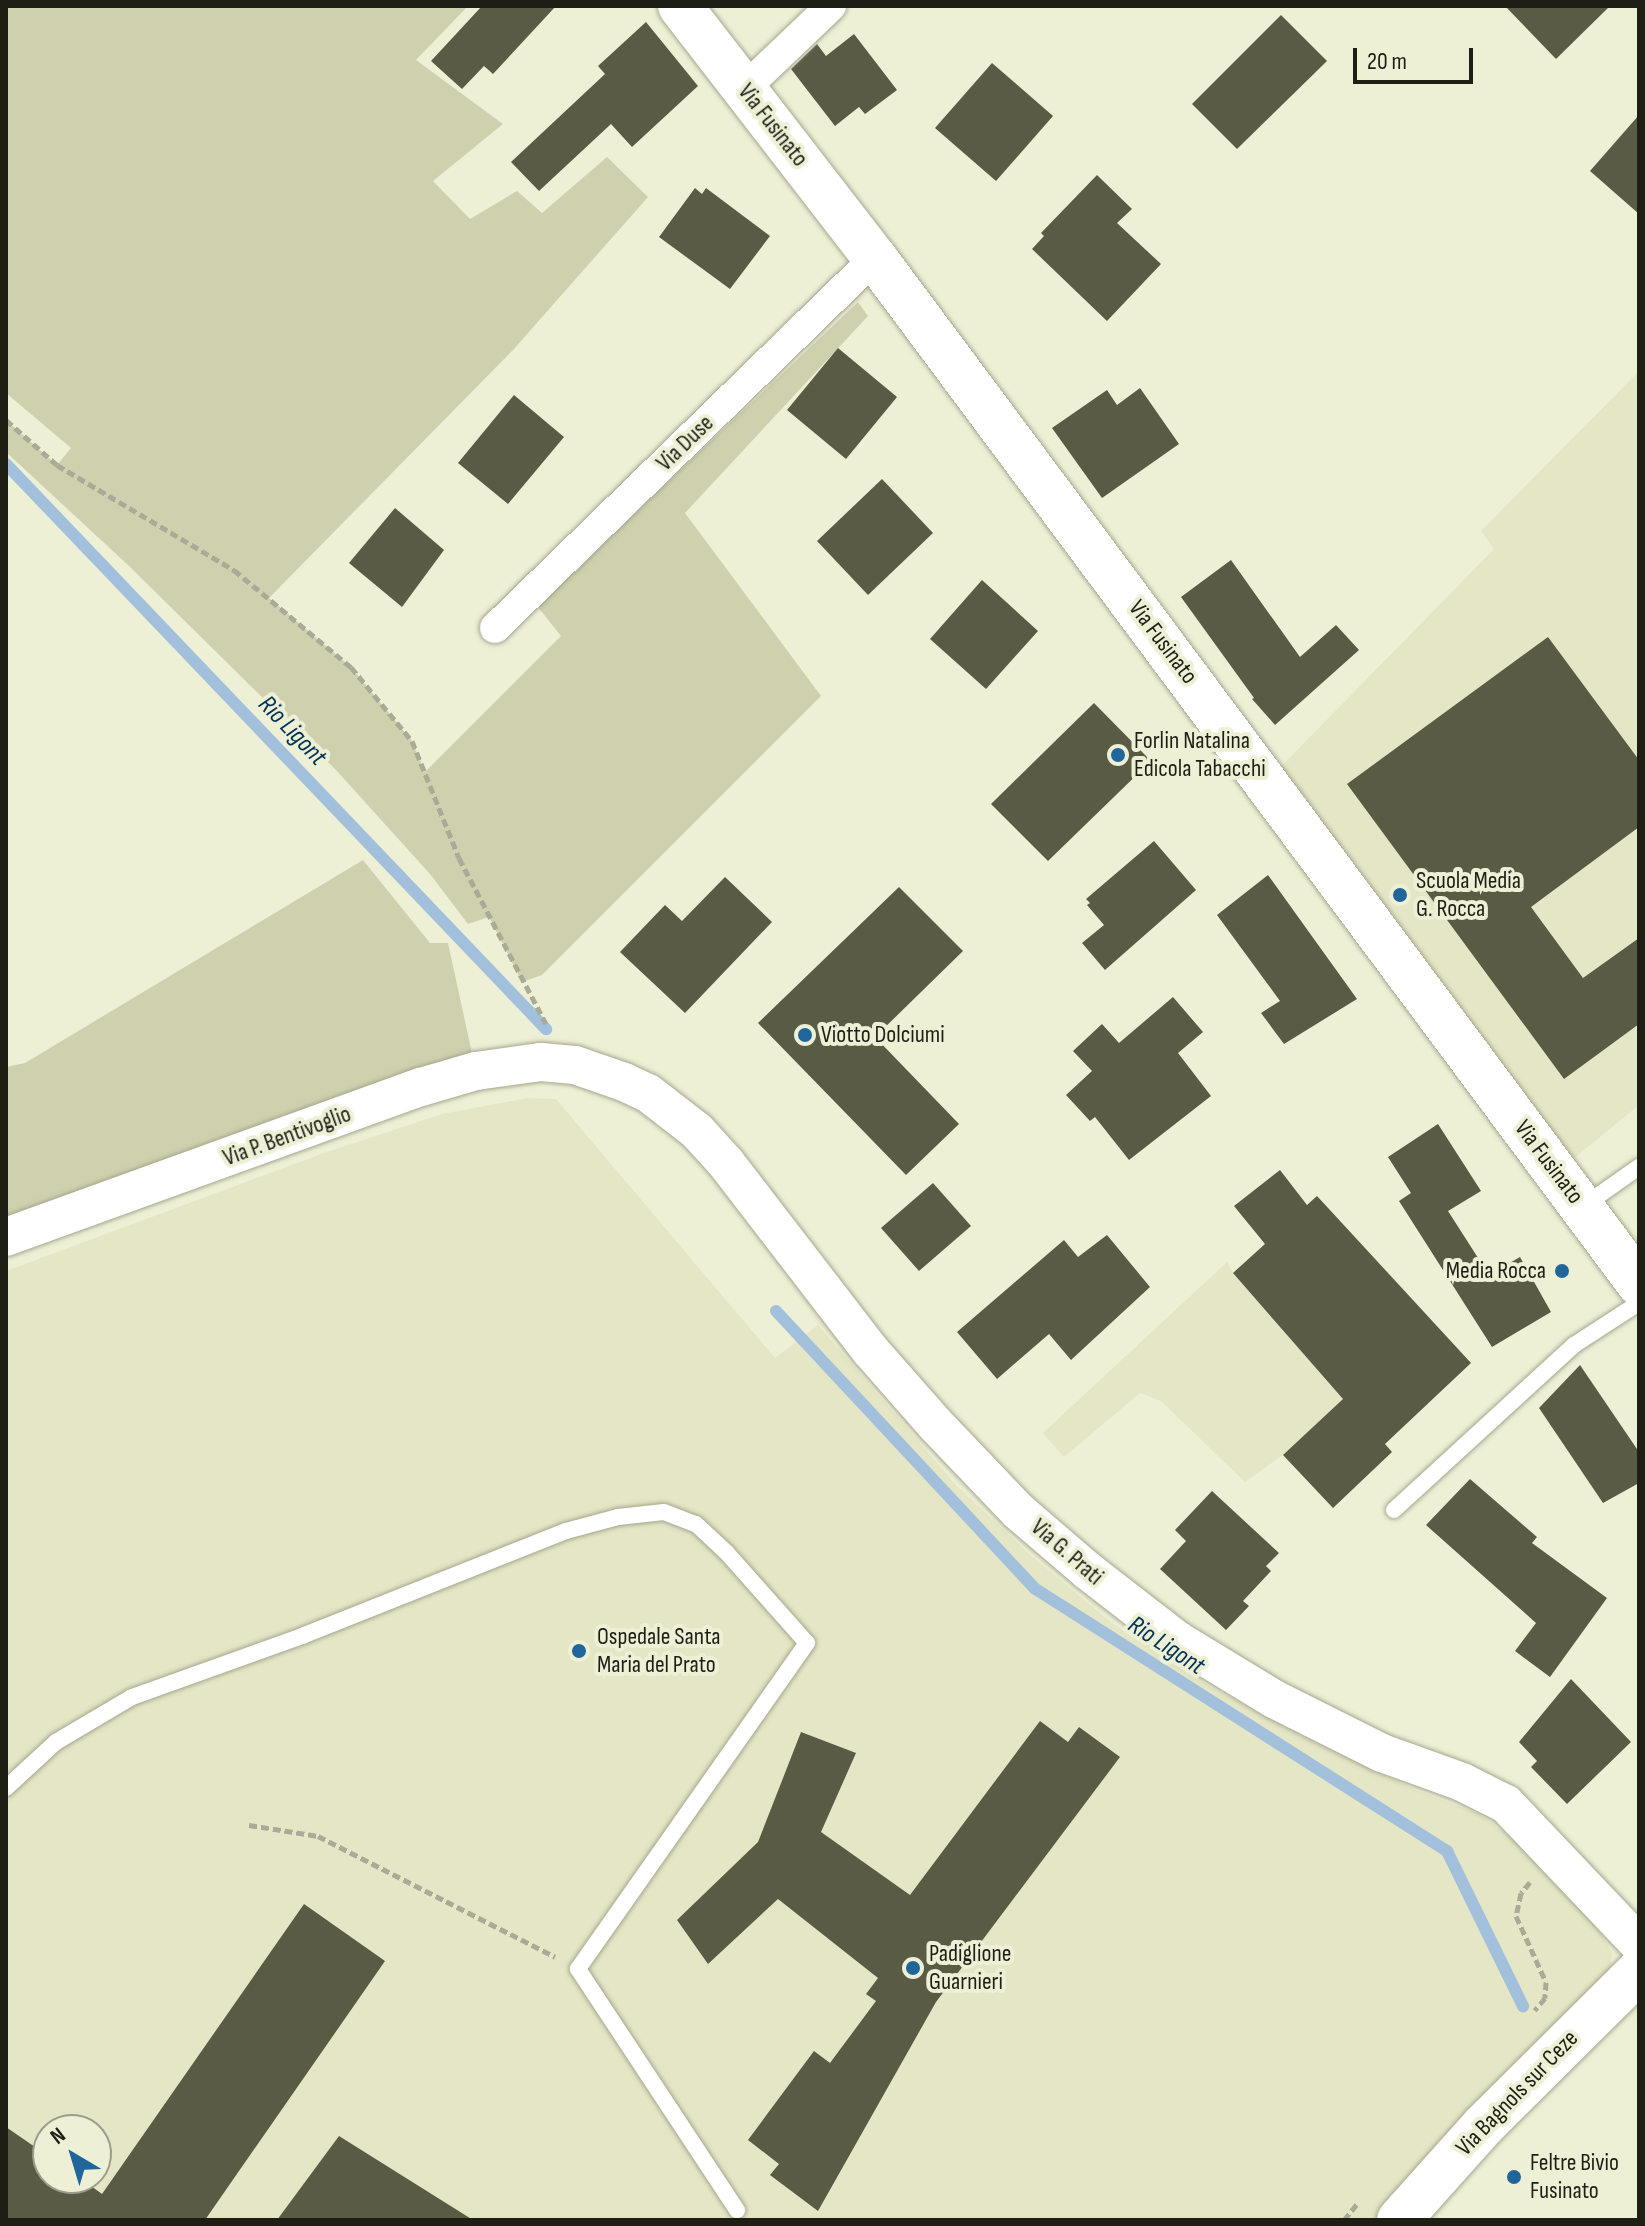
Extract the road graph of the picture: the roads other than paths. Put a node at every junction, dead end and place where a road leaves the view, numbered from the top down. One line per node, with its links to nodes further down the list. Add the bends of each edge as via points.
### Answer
1 (680, 6): 3 (main road, Via Fusinato)
2 (831, 6): 3 (street)
3 (745, 88): 4 (main road, Via Fusinato)
4 (875, 258): 5 (street, Via Duse); 8 (main road, Via Fusinato)
5 (495, 628)
6 (575, 1065): 9 (street, Via P. Bentivoglio, via 508,1065 421,1087); 13 (street, Via G. Prati, via 648,1093 697,1131 935,1424 1018,1511 1088,1571 1177,1640 1274,1699 1382,1753 1506,1804)
7 (1639, 1167): 8 (lane)
8 (1582, 1207): 10 (main road, Via Fusinato)
9 (6, 1237)
10 (1638, 1286): 11 (lane)
11 (1394, 1510)
12 (6, 1788): 16 (lane, via 56,1742 132,1697 566,1531 664,1512 696,1524 807,1643 578,1969)
13 (1639, 1944)
14 (1639, 1971): 15 (main road, Via Bagnols sur Ceze, via 1484,2125)
15 (1382, 2208)
16 (737, 2210)

